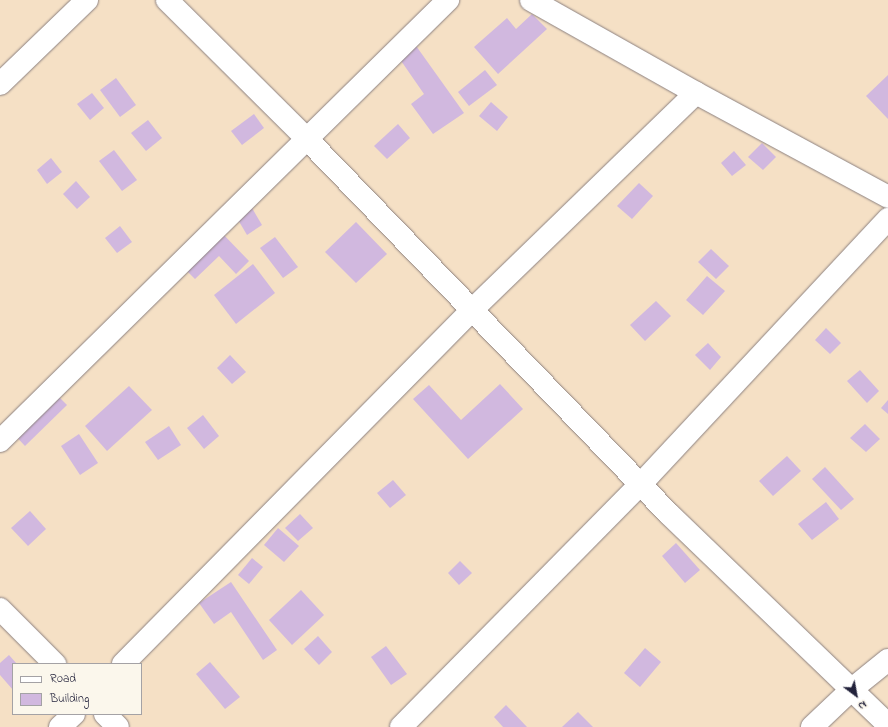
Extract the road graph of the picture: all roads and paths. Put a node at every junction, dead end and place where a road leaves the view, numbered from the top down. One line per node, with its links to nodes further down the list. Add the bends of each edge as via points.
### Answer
1 (87, 0): 5 (street)
2 (167, 0): 7 (street)
3 (448, 0): 7 (street)
4 (531, 0): 6 (street)
5 (0, 84)
6 (696, 93): 8 (street); 10 (street)
7 (307, 139): 10 (street); 11 (street)
8 (888, 197)
9 (888, 219): 12 (street)
10 (471, 311): 12 (street); 16 (street)
11 (0, 442)
12 (640, 485): 17 (street); 23 (street)
13 (0, 609): 15 (street)
14 (888, 660): 17 (street)
15 (54, 663)
16 (124, 663)
17 (852, 689): 20 (street); 24 (street)
18 (73, 715): 21 (street)
19 (106, 715): 22 (street)
20 (888, 725)
21 (60, 727)
22 (118, 727)
23 (401, 727)
24 (812, 727)

